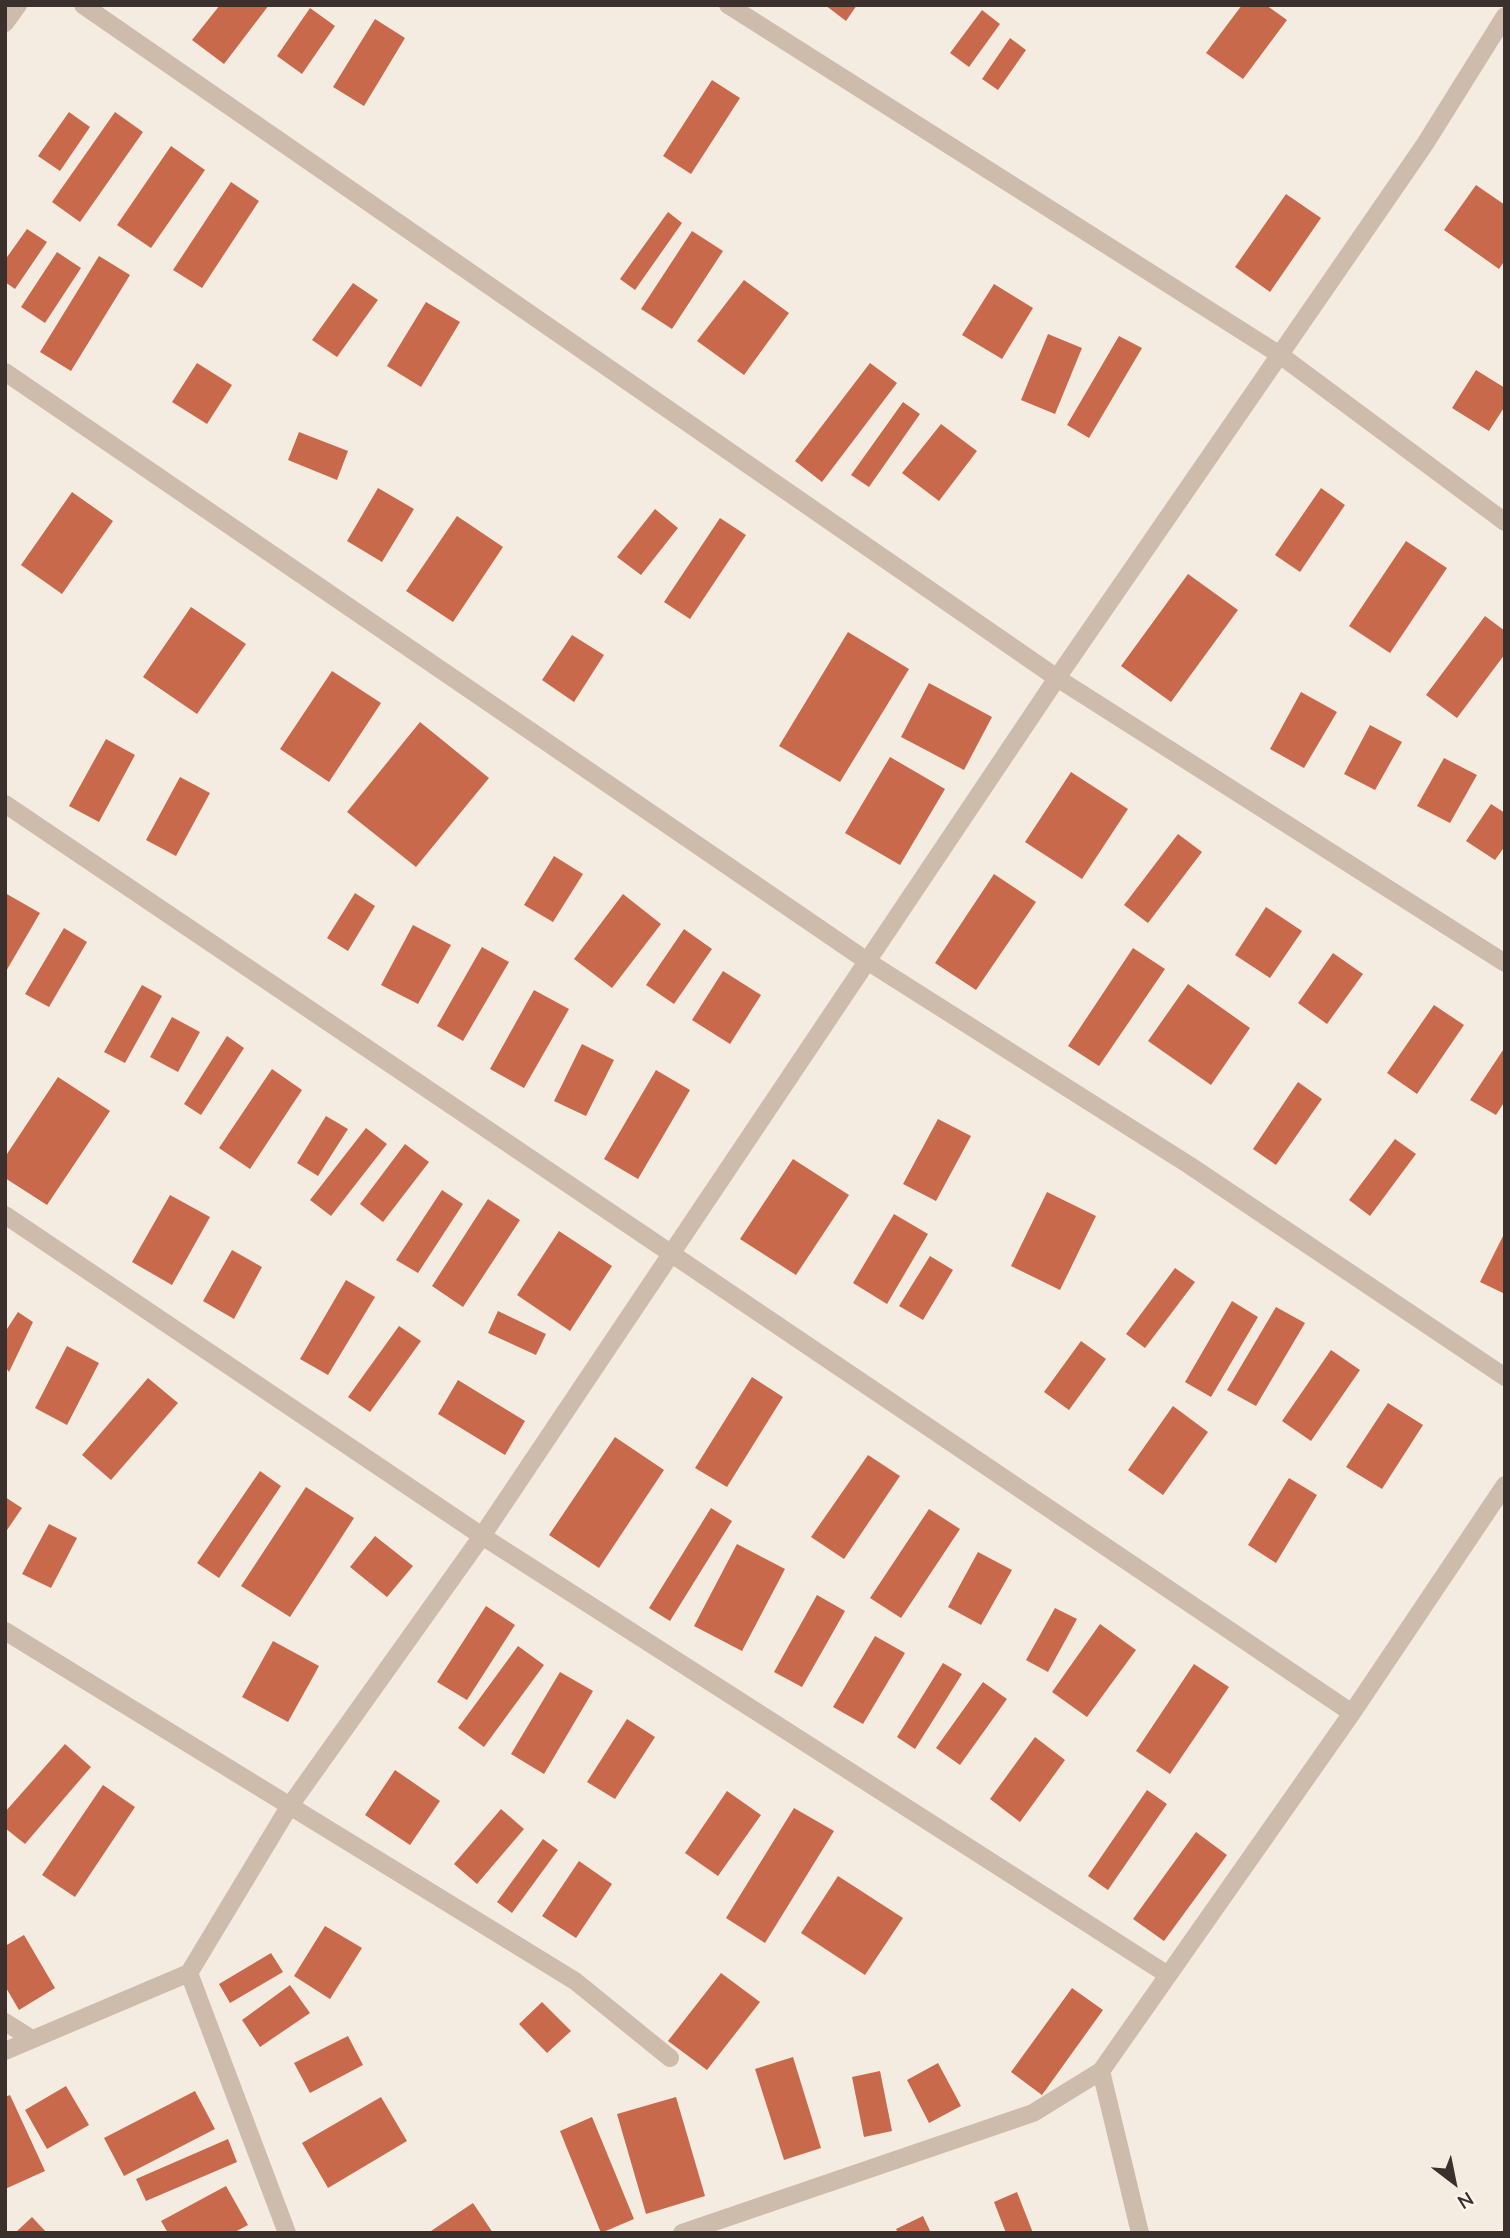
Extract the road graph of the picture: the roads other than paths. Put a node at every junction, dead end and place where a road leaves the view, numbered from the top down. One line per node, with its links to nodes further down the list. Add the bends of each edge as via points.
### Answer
1 (18, 5): 5 (street)
2 (83, 5): 9 (street)
3 (728, 5): 6 (street)
4 (1505, 16): 6 (street, via 1425,144)
5 (5, 23)
6 (1280, 355): 8 (street); 9 (street)
7 (5, 372): 11 (street)
8 (1505, 522)
9 (1057, 678): 11 (street); 12 (street)
10 (5, 804): 14 (street)
11 (867, 961): 14 (street); 15 (street, via 1189,1165)
12 (1505, 963)
13 (5, 1215): 17 (street)
14 (671, 1253): 17 (street); 19 (street)
15 (1505, 1377)
16 (1505, 1485): 19 (street)
17 (482, 1536): 20 (street); 22 (street)
18 (5, 1631): 20 (street)
19 (1352, 1713): 22 (street)
20 (289, 1807): 21 (street); 26 (street, via 575,1981)
21 (189, 1973): 24 (street); 28 (street)
22 (1168, 1975): 27 (street)
23 (5, 2022): 24 (street)
24 (32, 2039): 25 (street)
25 (5, 2051)
26 (670, 2058)
27 (1101, 2071): 29 (street, via 1033,2113); 30 (street)
28 (287, 2233)
29 (682, 2233)
30 (1140, 2233)

